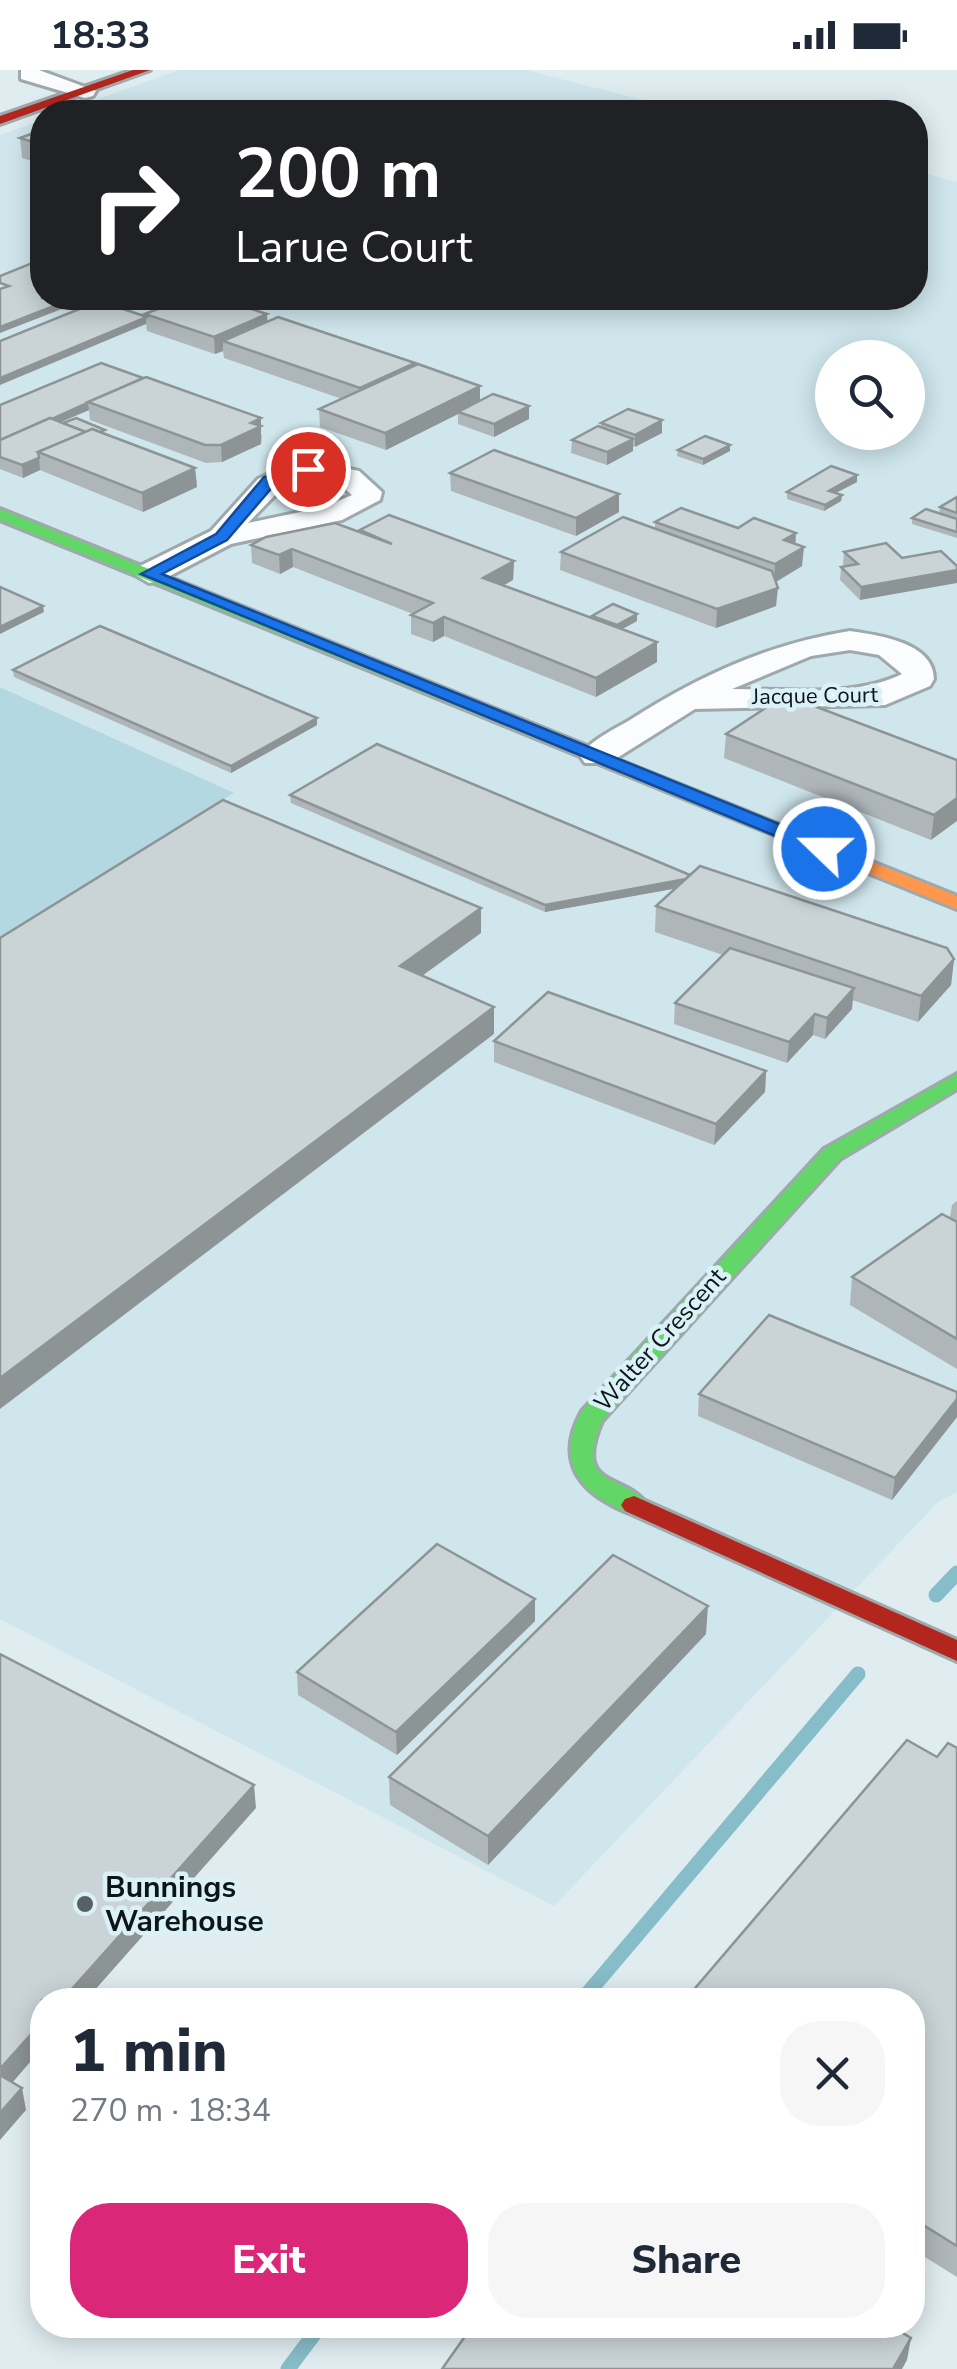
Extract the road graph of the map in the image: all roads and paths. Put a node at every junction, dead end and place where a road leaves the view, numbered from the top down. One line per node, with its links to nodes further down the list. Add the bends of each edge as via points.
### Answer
1 (114, 70): 4 (street)
2 (144, 70): 4 (street)
3 (29, 74): 4 (street)
4 (77, 88): 5 (street); 6 (street)
5 (33, 100)
6 (48, 100)
7 (30, 101): 9 (street)
8 (30, 108): 10 (street)
9 (0, 109)
10 (0, 120)
11 (0, 514): 13 (street)
12 (222, 537): 13 (street)
13 (149, 574): 15 (street)
14 (688, 700): 14 (street, Jacque Court, via 776,657 822,643 874,643 895,650 918,670 918,679 885,695); 15 (street, Jacque Court)
15 (596, 756): 16 (street)
16 (957, 903)
17 (957, 1080): 18 (street, Walter Crescent, via 832,1154 591,1417 576,1443 577,1462 618,1498)
18 (957, 1650)

